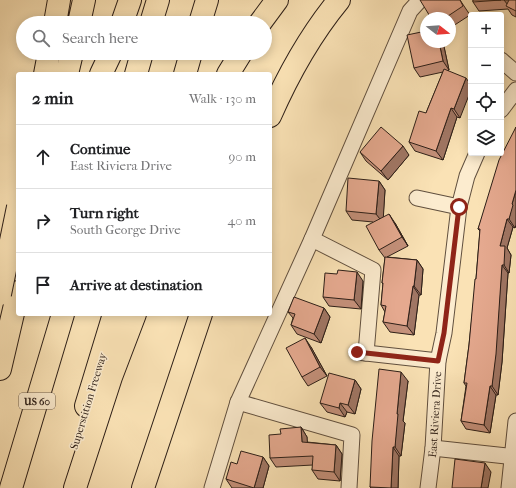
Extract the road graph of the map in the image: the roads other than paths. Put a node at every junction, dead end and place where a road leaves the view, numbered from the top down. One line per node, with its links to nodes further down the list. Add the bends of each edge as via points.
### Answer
1 (58, 0): 9 (highway)
2 (84, 0): 10 (highway)
3 (130, 0): 11 (highway)
4 (158, 0): 12 (highway)
5 (207, 0): 13 (highway)
6 (277, 0): 14 (highway)
7 (339, 0): 31 (highway, via 306,48)
8 (420, 0): 38 (street, via 410,11)
9 (56, 16)
10 (80, 16)
11 (124, 16)
12 (153, 16)
13 (202, 16)
14 (265, 16)
15 (48, 60): 22 (highway)
16 (70, 60): 23 (highway)
17 (107, 60): 24 (highway)
18 (140, 60): 25 (highway)
19 (189, 60): 26 (highway)
20 (237, 60): 27 (highway)
21 (504, 63): 28 (street)
22 (45, 72)
23 (67, 72)
24 (102, 72)
25 (137, 72)
26 (186, 72)
27 (229, 72)
28 (516, 73)
29 (516, 90): 30 (street)
30 (504, 106)
31 (272, 111)
32 (476, 156): 34 (street, East Riviera Drive, via 467,176)
33 (417, 198): 34 (street)
34 (459, 207): 45 (street, East Riviera Drive, via 444,333)
35 (16, 215): 37 (highway)
36 (16, 217): 39 (highway, bridge)
37 (0, 238)
38 (312, 239): 45 (street, via 373,270 362,353); 47 (street)
39 (0, 294)
40 (16, 300): 46 (highway)
41 (62, 316): 51 (highway, US 60)
42 (113, 316): 52 (highway, Superstition Freeway)
43 (134, 316): 53 (highway, via 111,377)
44 (200, 316): 54 (highway)
45 (438, 361): 49 (street, East Riviera Drive)
46 (0, 369)
47 (238, 402): 55 (street); 56 (street, via 352,435)
48 (516, 421): 50 (street)
49 (432, 448): 50 (street); 57 (street, East Riviera Drive)
50 (514, 457): 58 (street)
51 (11, 488)
52 (62, 488)
53 (75, 488)
54 (143, 488)
55 (212, 488)
56 (349, 488)
57 (428, 488)
58 (509, 488)

